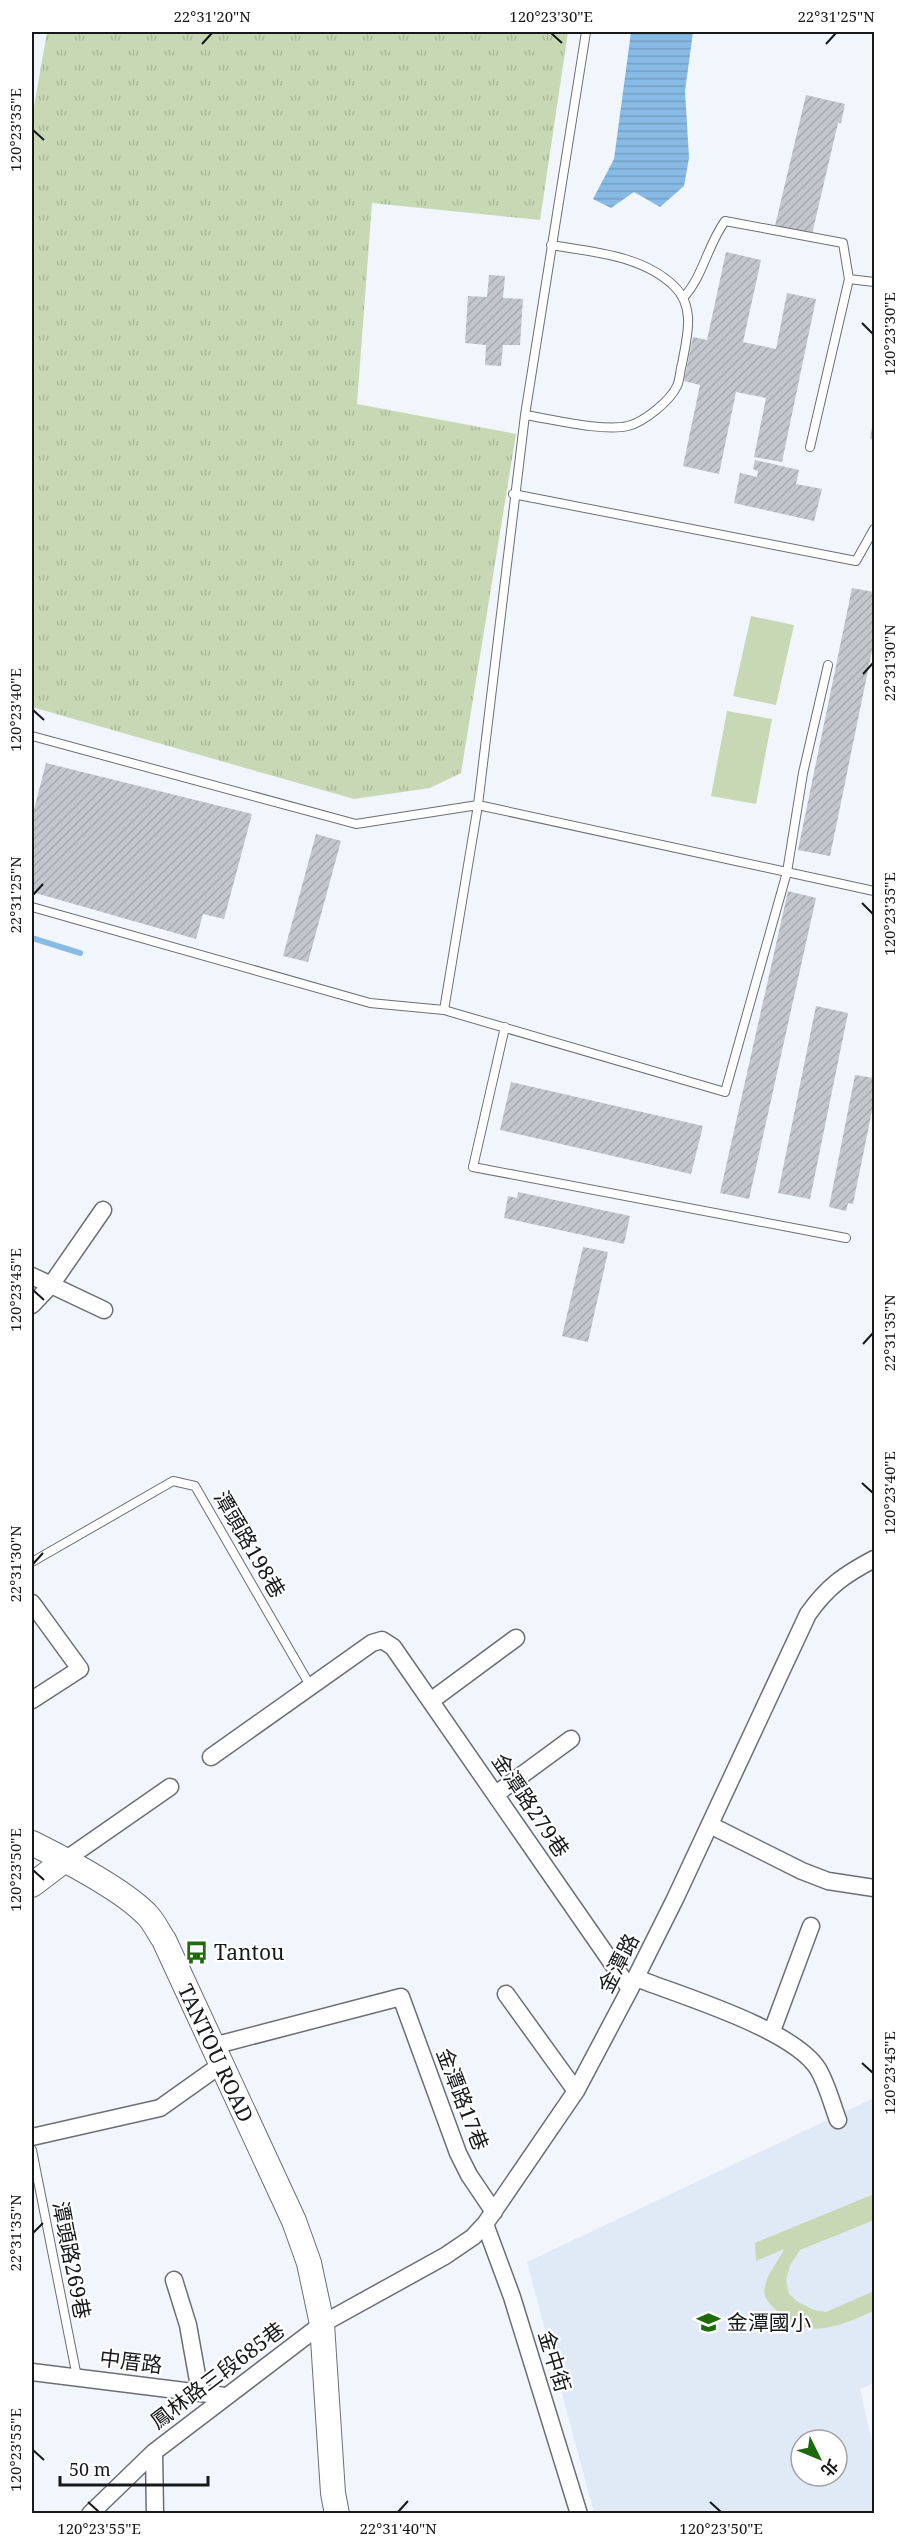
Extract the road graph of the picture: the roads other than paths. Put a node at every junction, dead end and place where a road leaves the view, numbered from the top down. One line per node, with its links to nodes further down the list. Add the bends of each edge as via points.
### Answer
1 (586, 32): 2 (lane)
2 (550, 245): 5 (lane, via 635,262 658,273); 6 (lane)
3 (849, 279): 4 (lane); 5 (lane, via 843,243 725,221 712,238 693,287); 7 (lane)
4 (874, 282)
5 (683, 298): 6 (lane, via 688,334 677,386 656,410 629,426 610,428)
6 (525, 415): 8 (lane)
7 (810, 447)
8 (513, 494): 9 (lane, via 856,561); 12 (lane)
9 (874, 529)
10 (828, 665): 13 (lane, via 803,773)
11 (32, 736): 12 (lane, via 356,824)
12 (478, 805): 13 (lane); 16 (lane)
13 (787, 872): 14 (lane); 17 (lane, via 725,1092)
14 (874, 891)
15 (32, 907): 16 (lane, via 370,1003)
16 (444, 1010): 17 (lane)
17 (505, 1027): 19 (lane, via 473,1167)
18 (103, 1210): 21 (street)
19 (846, 1238)
20 (32, 1276): 21 (street)
21 (51, 1285): 22 (street); 23 (street)
22 (32, 1305)
23 (104, 1310)
24 (874, 1559): 35 (street, 金潭路, via 823,1592 808,1614)
25 (32, 1562): 28 (lane, 潭頭路198巷, via 173,1481 195,1485)
26 (32, 1603): 29 (street, via 80,1669)
27 (516, 1638): 30 (street)
28 (312, 1687): 30 (street, 金潭路279巷, via 372,1643 382,1641 393,1647); 32 (street)
29 (32, 1700)
30 (432, 1700): 34 (street, 金潭路279巷)
31 (571, 1739): 34 (street)
32 (211, 1757)
33 (170, 1787): 37 (street)
34 (496, 1794): 41 (street, 金潭路279巷)
35 (710, 1825): 39 (street, via 819,1878); 41 (street, 金潭路)
36 (32, 1843): 37 (street, TANTOU ROAD)
37 (65, 1860): 38 (street); 44 (street, TANTOU ROAD, via 149,1917 164,1940)
38 (32, 1885)
39 (874, 1888)
40 (811, 1926): 43 (street)
41 (633, 1984): 43 (street); 45 (street, 金潭路)
42 (507, 1994): 45 (street)
43 (772, 2031): 46 (street, via 819,2070)
44 (217, 2055): 47 (street, via 160,2108); 49 (street, 金潭路17巷, via 401,1997 458,2153); 51 (street, TANTOU ROAD, via 294,2221 309,2263)
45 (576, 2091): 49 (street, 金潭路)
46 (838, 2120)
47 (32, 2137)
48 (32, 2150): 53 (lane, 潭頭路269巷)
49 (489, 2218): 51 (street, 金潭路, via 473,2237 445,2256); 60 (street, 金中街)
50 (174, 2280): 54 (street, via 188,2325)
51 (322, 2324): 55 (street, 鳳林路三段685巷); 59 (street, TANTOU ROAD, via 333,2493)
52 (32, 2372): 53 (street, 中厝路)
53 (77, 2377): 54 (street, 中厝路)
54 (200, 2392): 55 (street, 中厝路)
55 (225, 2396): 56 (street, 鳳林路三段685巷)
56 (154, 2452): 57 (street, 鳳林路三段685巷); 58 (street)
57 (90, 2514)
58 (155, 2514)
59 (338, 2514)
60 (579, 2514)

